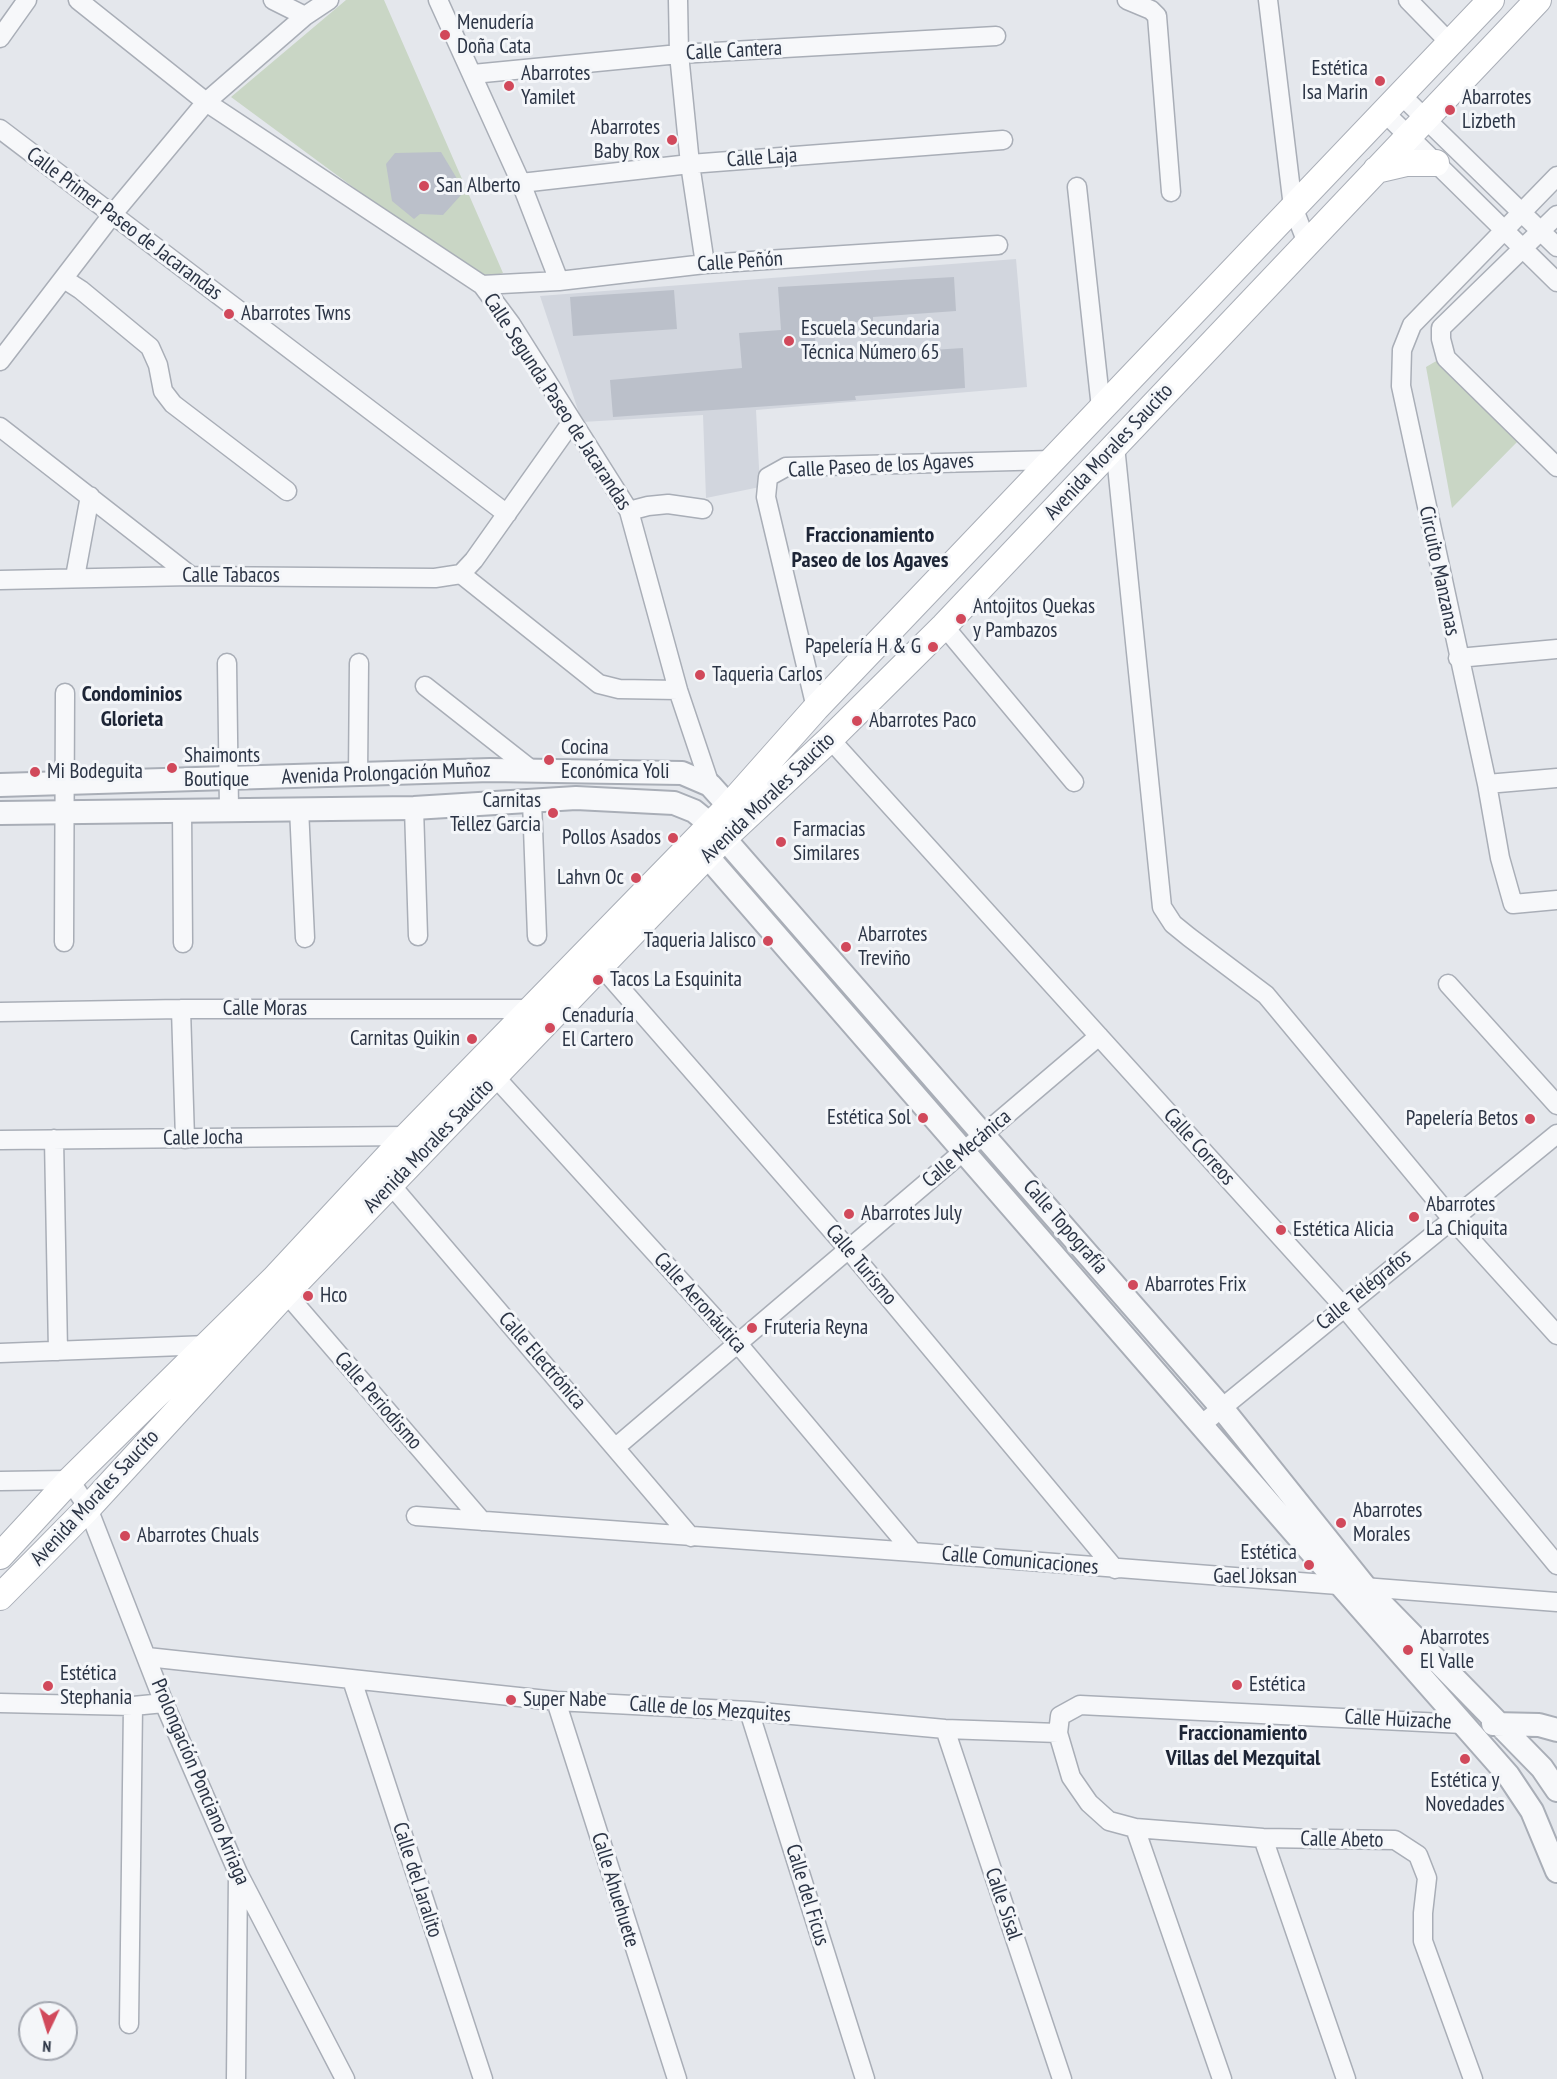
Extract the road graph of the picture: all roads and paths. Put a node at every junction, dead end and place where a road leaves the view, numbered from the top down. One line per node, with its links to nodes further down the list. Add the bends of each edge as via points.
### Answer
1 (27, 0): 14 (street)
2 (78, 0): 18 (street, Calle Segunda Paseo de Jacarandas)
3 (273, 0): 12 (street)
4 (329, 0): 12 (street)
5 (438, 0): 17 (street)
6 (678, 0): 16 (street)
7 (1127, 0): 29 (street, via 1157,16)
8 (1268, 0): 30 (street)
9 (1408, 0): 15 (street)
10 (1491, 0): 15 (main road, Avenida Morales Saucito)
11 (1538, 0): 20 (main road, Avenida Morales Saucito)
12 (305, 16): 18 (street)
13 (996, 36): 16 (street, Calle Cantera)
14 (0, 38)
15 (1450, 43): 19 (main road, Avenida Morales Saucito)
16 (679, 54): 17 (street, Calle Cantera); 24 (street)
17 (473, 74): 27 (street)
18 (206, 102): 32 (street); 44 (street, Calle Segunda Paseo de Jacarandas)
19 (1392, 103): 20 (street); 20 (street); 30 (main road, Avenida Morales Saucito)
20 (1417, 127): 23 (street); 25 (main road, Avenida Morales Saucito); 31 (street)
21 (0, 129): 32 (street, Calle Primer Paseo de Jacarandas)
22 (1003, 140): 24 (street, Calle Laja)
23 (1436, 163): 25 (main road, via 1406,163); 34 (street)
24 (690, 164): 27 (street, Calle Laja); 40 (street)
25 (1376, 171): 36 (main road, Avenida Morales Saucito)
26 (1557, 176): 31 (street, Circuito Manzanas)
27 (521, 183): 42 (street)
28 (1077, 187): 46 (street)
29 (1171, 192)
30 (1293, 207): 36 (street); 46 (main road, Avenida Morales Saucito)
31 (1522, 213): 34 (street, Circuito Manzanas); 35 (street)
32 (112, 214): 41 (street); 56 (street, Calle Primer Paseo de Jacarandas)
33 (1557, 215): 35 (street)
34 (1506, 231): 39 (street); 63 (street, Circuito Manzanas, via 1412,325 1402,350 1401,386)
35 (1542, 232): 38 (street); 39 (street)
36 (1307, 243): 49 (main road, Avenida Morales Saucito)
37 (998, 245): 40 (street, Calle Peñón)
38 (1557, 247)
39 (1523, 248): 43 (street); 51 (street, via 1441,328 1441,339 1446,358)
40 (705, 264): 42 (street, Calle Peñón)
41 (64, 279): 45 (street); 52 (street, via 150,347 172,404)
42 (559, 281): 44 (street, Calle Peñón)
43 (1557, 282)
44 (482, 285): 47 (street, Calle Segunda Paseo de Jacarandas, via 511,324)
45 (0, 361)
46 (1101, 408): 50 (main road, Avenida Morales Saucito)
47 (571, 423): 55 (street, Calle Segunda Paseo de Jacarandas); 56 (street)
48 (0, 427): 53 (street)
49 (1115, 446): 61 (main road, Avenida Morales Saucito); 114 (street, via 1162,907 1173,924 1266,995)
50 (1052, 460): 69 (main road, Avenida Morales Saucito); 69 (street, Calle Paseo de los Agaves, via 786,467 768,477 766,497)
51 (1557, 467)
52 (287, 491)
53 (90, 496): 58 (street); 59 (street)
54 (703, 508): 55 (street, via 668,504)
55 (629, 511): 67 (street, Calle Segunda Paseo de Jacarandas)
56 (507, 514): 57 (street)
57 (461, 574): 58 (street, Calle Tabacos, via 435,578); 67 (street, via 599,684)
58 (191, 576): 59 (street, Calle Tabacos)
59 (75, 577): 60 (street, Calle Tabacos)
60 (0, 580)
61 (944, 626): 70 (main road, Avenida Morales Saucito); 76 (street)
62 (1557, 649): 63 (street)
63 (1458, 658): 78 (street, Circuito Manzanas)
64 (227, 663): 75 (street)
65 (359, 663): 73 (street)
66 (424, 686): 72 (street)
67 (678, 690): 80 (street, Calle Segunda Paseo de Jacarandas)
68 (65, 693): 77 (street)
69 (816, 708): 83 (main road, Avenida Morales Saucito)
70 (830, 739): 90 (main road, Avenida Morales Saucito); 103 (street, Calle Correos)
71 (490, 770): 72 (street, Avenida Prolongación Muñoz); 73 (street, Avenida Prolongación Muñoz); 82 (street)
72 (533, 771): 80 (street, Avenida Prolongación Muñoz, via 682,773)
73 (358, 776): 75 (street, Avenida Prolongación Muñoz)
74 (1557, 778): 78 (street)
75 (228, 779): 77 (street, Avenida Prolongación Muñoz); 86 (street)
76 (1074, 782)
77 (64, 783): 79 (street, Avenida Prolongación Muñoz); 88 (street)
78 (1487, 784): 92 (street, Circuito Manzanas, via 1513,904)
79 (0, 785)
80 (710, 785): 83 (street, Avenida Prolongación Muñoz)
81 (532, 801): 82 (street, Avenida Prolongación Muñoz); 90 (street, Avenida Prolongación Muñoz, via 576,798 674,803 694,811); 94 (street)
82 (489, 804): 85 (street, Avenida Prolongación Muñoz)
83 (729, 806): 90 (main road, Avenida Morales Saucito)
84 (299, 808): 85 (street, Avenida Prolongación Muñoz); 86 (street, Avenida Prolongación Muñoz); 95 (street)
85 (414, 808): 93 (street)
86 (229, 809): 87 (street, Avenida Prolongación Muñoz)
87 (182, 810): 88 (street, Avenida Prolongación Muñoz); 97 (street)
88 (63, 811): 89 (street, Avenida Prolongación Muñoz); 96 (street)
89 (0, 813)
90 (717, 831): 91 (main road, Avenida Morales Saucito); 101 (main road, Avenida Morales Saucito); 106 (street, Calle Topografía)
91 (707, 856): 98 (main road, Avenida Morales Saucito); 112 (street, Calle Topografía)
92 (1557, 900)
93 (418, 936)
94 (537, 936)
95 (305, 938)
96 (64, 942)
97 (183, 943)
98 (601, 966): 104 (main road, Avenida Morales Saucito); 115 (street, Calle Turismo)
99 (1448, 984): 105 (street)
100 (181, 1009): 101 (street, Calle Moras); 102 (street, Calle Moras); 110 (street)
101 (529, 1009): 104 (main road, Avenida Morales Saucito)
102 (0, 1012)
103 (1099, 1036): 106 (street, Calle Mecánica); 117 (street, Calle Correos)
104 (488, 1069): 108 (main road, Avenida Morales Saucito); 113 (main road, Avenida Morales Saucito); 120 (street, Calle Aeronáutica)
105 (1557, 1105)
106 (985, 1134): 112 (street, Calle Mecánica); 123 (street, Calle Topografía)
107 (1557, 1134): 114 (street, Calle Telégrafos)
108 (407, 1136): 110 (street, Calle Jocha); 116 (main road, Avenida Morales Saucito)
109 (54, 1139): 110 (street, Calle Jocha); 111 (street, Calle Jocha); 121 (street)
110 (185, 1139)
111 (0, 1140)
112 (963, 1152): 115 (street, Calle Mecánica); 124 (street, Calle Topografía)
113 (392, 1185): 116 (main road, Avenida Morales Saucito); 125 (street, Calle Electrónica)
114 (1452, 1219): 117 (street, Calle Telégrafos); 118 (street)
115 (849, 1250): 120 (street, Calle Mecánica); 135 (street, Calle Turismo)
116 (280, 1286): 119 (main road, Avenida Morales Saucito); 128 (main road, Avenida Morales Saucito); 130 (street, Calle Periodismo)
117 (1344, 1307): 123 (street, Calle Telégrafos); 134 (street, Calle Correos)
118 (1557, 1335)
119 (207, 1345): 121 (street); 126 (main road, Avenida Morales Saucito)
120 (739, 1345): 125 (street, Calle Mecánica); 132 (street, Calle Aeronáutica)
121 (58, 1351): 122 (street)
122 (0, 1353)
123 (1221, 1407): 124 (street, Calle Telégrafos); 137 (street, Calle Topografía)
124 (1201, 1425): 136 (street, Calle Topografía)
125 (616, 1447): 131 (street, Calle Electrónica)
126 (70, 1480): 127 (street); 128 (street, Prolongación Ponciano Arriaga); 133 (main road, Avenida Morales Saucito)
127 (0, 1481)
128 (88, 1508): 138 (main road, Avenida Morales Saucito); 140 (street, Prolongación Ponciano Arriaga)
129 (416, 1516): 130 (street, Calle Comunicaciones)
130 (482, 1521): 131 (street, Calle Comunicaciones)
131 (691, 1537): 132 (street, Calle Comunicaciones)
132 (913, 1551): 135 (street, Calle Comunicaciones)
133 (0, 1556)
134 (1557, 1564)
135 (1115, 1569): 136 (street, Calle Comunicaciones)
136 (1340, 1586): 137 (street, Calle Comunicaciones); 147 (street, Calle Topografía)
137 (1366, 1588): 139 (street, Calle Comunicaciones); 148 (street, Calle Topografía)
138 (0, 1598)
139 (1557, 1602)
140 (147, 1657): 141 (street, Calle de los Mezquites); 144 (street, Prolongación Ponciano Arriaga)
141 (352, 1680): 142 (street, Calle de los Mezquites); 160 (street, Calle del Jaralito)
142 (556, 1701): 146 (street, Calle de los Mezquites); 161 (street, Calle Ahuehuete)
143 (0, 1703): 145 (street)
144 (164, 1703): 145 (street); 156 (street, Prolongación Ponciano Arriaga)
145 (133, 1706): 157 (street)
146 (749, 1711): 149 (street, Calle de los Mezquites); 162 (street, Calle del Ficus)
147 (1463, 1724): 148 (street, Calle Huizache); 151 (street, Calle Huizache, via 1080,1705 1060,1716); 155 (street, Calle Topografía, via 1508,1775 1532,1811)
148 (1500, 1724): 150 (street, Calle Huizache, via 1539,1725); 152 (street, Calle Topografía, via 1542,1768)
149 (945, 1729): 151 (street, Calle de los Mezquites); 163 (street, Calle Sisal)
150 (1557, 1730)
151 (1058, 1733): 153 (street, Calle Abeto, via 1071,1777 1089,1803 1109,1821)
152 (1557, 1790)
153 (1135, 1828): 154 (street, Calle Abeto); 164 (street)
154 (1263, 1839): 165 (street); 166 (street, Calle Abeto, via 1395,1840 1418,1855 1427,1878 1423,1941)
155 (1557, 1871)
156 (238, 1873): 158 (street); 159 (street, Prolongación Ponciano Arriaga)
157 (129, 2024)
158 (236, 2079)
159 (345, 2079)
160 (483, 2079)
161 (677, 2079)
162 (865, 2079)
163 (1062, 2079)
164 (1222, 2079)
165 (1346, 2079)
166 (1473, 2079)

